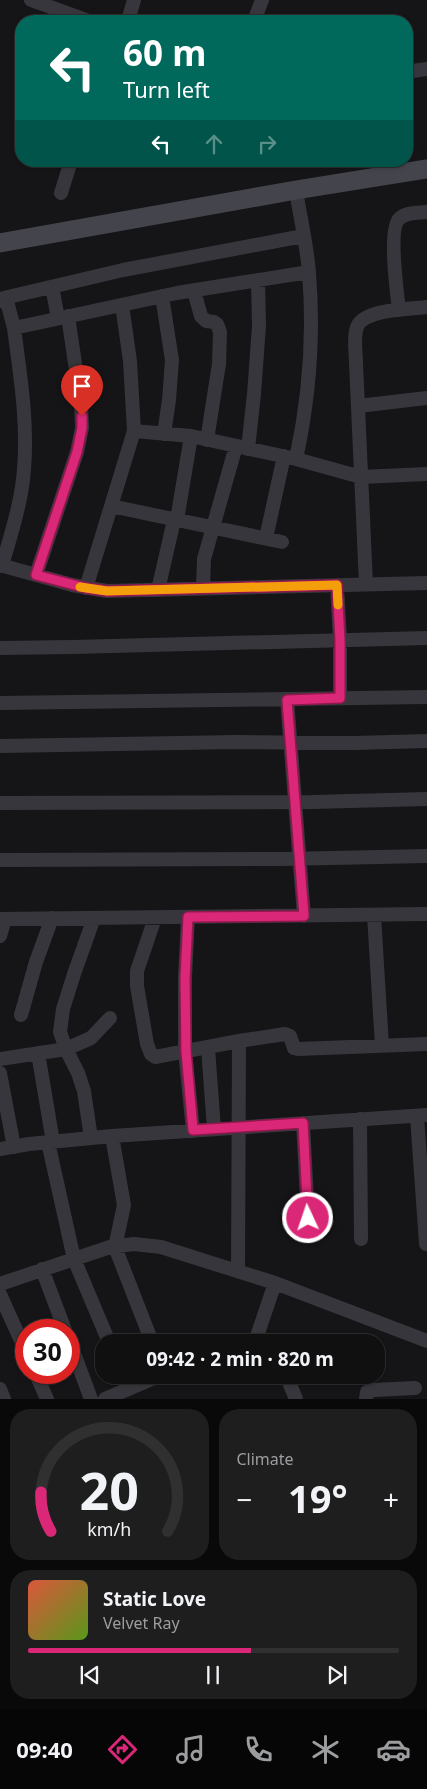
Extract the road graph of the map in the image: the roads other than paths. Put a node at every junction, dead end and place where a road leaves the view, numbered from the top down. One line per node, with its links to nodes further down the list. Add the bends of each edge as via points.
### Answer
1 (31, 0): 4 (street)
2 (134, 0): 5 (street)
3 (262, 0): 6 (street)
4 (72, 15)
5 (130, 15)
6 (256, 15)
7 (427, 69): 8 (street)
8 (413, 71)
9 (69, 167): 12 (street)
10 (427, 169): 11 (street)
11 (296, 190): 14 (street); 15 (street)
12 (60, 193)
13 (427, 212): 24 (street, via 405,215 396,223 394,260)
14 (303, 236): 16 (street); 18 (street, via 123,270)
15 (0, 243)
16 (309, 272): 17 (street); 34 (street, via 311,324 306,404)
17 (258, 280): 19 (street); 33 (street, via 259,326 254,394)
18 (52, 287): 21 (street); 25 (street)
19 (194, 291): 20 (street); 32 (street, via 199,313 203,319 217,324 220,332 219,364)
20 (162, 296): 22 (street); 30 (street, via 172,360)
21 (0, 299): 26 (street, via 8,305)
22 (122, 305): 25 (street); 29 (street, via 130,361)
23 (427, 307): 24 (street)
24 (399, 310): 28 (street, via 368,316 357,326)
25 (63, 317): 26 (street); 43 (street, via 81,404 82,428)
26 (14, 328): 42 (street, via 21,379 24,469 19,504)
27 (427, 398): 28 (street)
28 (358, 406): 36 (street)
29 (134, 432): 30 (street); 37 (street)
30 (164, 434): 31 (street)
31 (191, 436): 32 (street); 38 (street, via 178,514)
32 (207, 440): 33 (street)
33 (242, 447): 34 (street); 39 (street)
34 (290, 458): 36 (street); 40 (street)
35 (427, 474): 36 (street)
36 (361, 477): 45 (street)
37 (111, 506): 38 (street); 47 (street)
38 (174, 520): 39 (street); 49 (street)
39 (212, 528): 40 (street); 48 (street, via 204,559)
40 (266, 538): 41 (street)
41 (282, 542)
42 (1, 565): 43 (street)
43 (36, 575): 47 (street)
44 (427, 583): 45 (street)
45 (366, 584): 46 (street)
46 (337, 585): 48 (street); 51 (street)
47 (86, 588): 49 (street)
48 (203, 589): 49 (street)
49 (158, 590)
50 (427, 638): 51 (street)
51 (340, 640): 52 (street); 54 (street)
52 (0, 648)
53 (427, 697): 54 (street)
54 (340, 698): 55 (street)
55 (287, 700): 56 (street); 58 (street)
56 (0, 703)
57 (427, 741): 58 (street)
58 (290, 743): 59 (street); 61 (street)
59 (0, 746)
60 (427, 799): 61 (street)
61 (296, 802): 62 (street); 64 (street)
62 (0, 803)
63 (427, 856): 64 (street)
64 (299, 859): 65 (street); 68 (street)
65 (0, 860)
66 (427, 914): 67 (street)
67 (374, 915): 68 (street); 79 (street)
68 (304, 916): 69 (street)
69 (188, 917): 72 (street); 82 (street)
70 (52, 918): 71 (street); 73 (street); 75 (street)
71 (94, 918): 72 (street); 81 (street, via 64,1009 60,1032)
72 (155, 918): 82 (street, via 137,971 147,1044 155,1057)
73 (2, 919): 74 (street)
74 (0, 936)
75 (21, 1015)
76 (110, 1018): 81 (street, via 91,1038)
77 (239, 1041): 79 (street, via 285,1034 298,1049); 80 (street); 89 (street)
78 (427, 1044): 79 (street)
79 (382, 1046)
80 (208, 1048): 82 (street); 90 (street)
81 (66, 1049): 83 (street); 93 (street, via 84,1091)
82 (186, 1051): 91 (street)
83 (38, 1053): 84 (street); 94 (street)
84 (0, 1059)
85 (0, 1073): 95 (street)
86 (422, 1116): 87 (street); 98 (street)
87 (360, 1120): 88 (street); 97 (street)
88 (303, 1123): 89 (street); 96 (street)
89 (239, 1127): 90 (street); 102 (street)
90 (214, 1129): 91 (street)
91 (193, 1130): 92 (street)
92 (112, 1136): 93 (street); 99 (street, via 124,1205)
93 (91, 1138): 94 (street)
94 (50, 1142): 95 (street); 100 (street)
95 (7, 1148)
96 (309, 1237)
97 (361, 1239)
98 (426, 1244)
99 (115, 1247): 100 (street); 102 (street, via 134,1244 160,1247); 109 (street)
100 (74, 1258): 101 (street); 108 (street)
101 (42, 1269): 104 (street); 106 (street)
102 (238, 1271): 103 (street)
103 (275, 1283): 110 (street); 111 (street)
104 (0, 1284)
105 (0, 1294): 107 (street)
106 (61, 1319)
107 (15, 1327)
108 (106, 1334)
109 (149, 1334)
110 (258, 1334)
111 (427, 1341)
112 (80, 1370): 122 (street)
113 (40, 1384): 121 (street)
114 (126, 1384): 119 (street)
115 (140, 1384): 119 (street)
116 (290, 1384): 124 (street)
117 (415, 1388): 125 (street, via 374,1390 368,1392)
118 (0, 1389): 120 (street)
119 (128, 1389): 123 (street)
120 (4, 1399)
121 (47, 1399)
122 (91, 1399)
123 (105, 1399)
124 (296, 1399)
125 (366, 1399)

